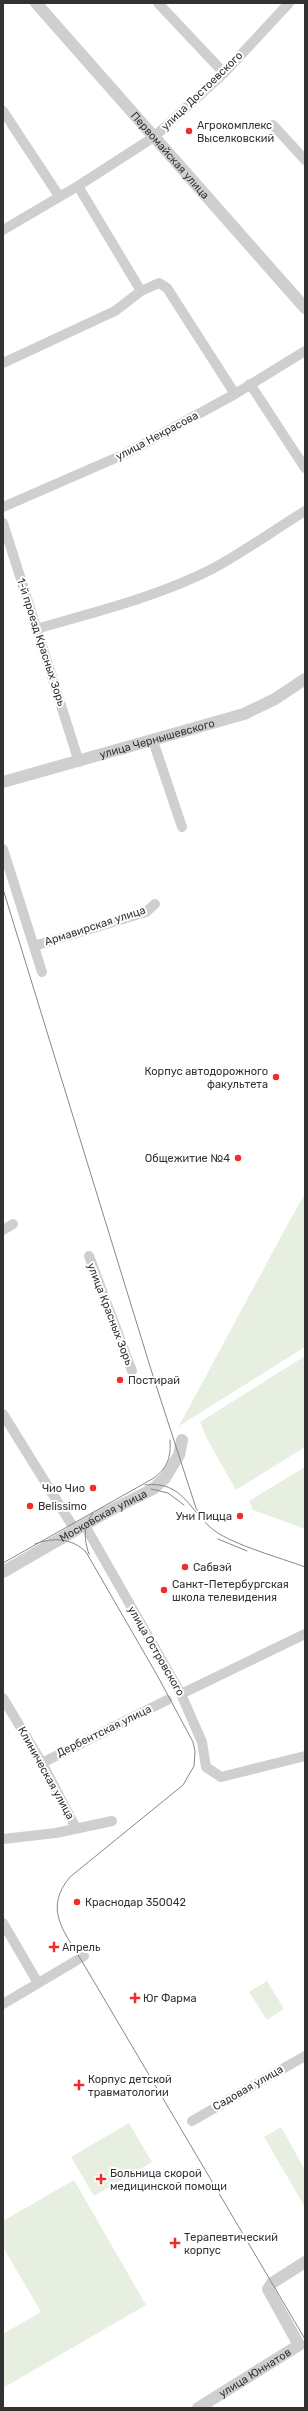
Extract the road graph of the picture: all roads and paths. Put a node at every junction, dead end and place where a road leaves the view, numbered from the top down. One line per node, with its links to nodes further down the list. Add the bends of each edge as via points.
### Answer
1 (36, 3): 7 (street, Первомайская улица)
2 (158, 3): 4 (street)
3 (288, 3): 4 (street, улица Достоевского)
4 (224, 73): 7 (street, улица Достоевского)
5 (3, 111): 10 (street)
6 (273, 125): 8 (street)
7 (154, 137): 9 (street, улица Достоевского); 13 (street, Первомайская улица)
8 (305, 160)
9 (78, 186): 10 (street, улица Достоевского); 12 (street)
10 (59, 196): 11 (street, улица Достоевского)
11 (3, 230)
12 (141, 291): 15 (street, via 115,311); 17 (street, via 159,283 167,288)
13 (305, 308)
14 (305, 351): 16 (street, улица Некрасова)
15 (3, 363)
16 (250, 384): 17 (street, улица Некрасова); 18 (street)
17 (234, 394): 19 (street, улица Некрасова, via 126,453)
18 (305, 468)
19 (3, 507)
20 (305, 511): 22 (street, via 213,568 183,583 110,608)
21 (3, 523): 22 (street, 1-й проезд Красных Зорь)
22 (36, 629): 25 (street, 1-й проезд Красных Зорь)
23 (305, 679): 24 (street, улица Чернышевского, via 244,714)
24 (153, 741): 25 (street, улица Чернышевского); 27 (street)
25 (79, 762): 26 (street, улица Чернышевского)
26 (3, 782)
27 (182, 827)
28 (3, 849): 30 (street)
29 (155, 904): 30 (street, Армавирская улица, via 146,912)
30 (34, 946): 31 (street)
31 (42, 972)
32 (13, 1224): 33 (street)
33 (3, 1230)
34 (89, 1256): 35 (street, улица Красных Зорь)
35 (132, 1371)
36 (3, 1414): 38 (street, улица Островского)
37 (182, 1440): 38 (street, Московская улица, via 179,1455 159,1484)
38 (80, 1527): 39 (street, Московская улица); 41 (street, улица Островского)
39 (3, 1572)
40 (305, 1634): 41 (street)
41 (181, 1694): 44 (street, улица Островского, via 202,1742 206,1767 222,1776)
42 (3, 1698): 45 (street, Клиническая улица)
43 (167, 1700): 45 (street, Дербентская улица)
44 (305, 1756)
45 (42, 1762): 47 (street, Клиническая улица)
46 (112, 1821): 47 (street)
47 (76, 1828): 48 (street)
48 (3, 1839)
49 (3, 1923): 51 (street)
50 (84, 1956): 51 (street)
51 (38, 1983): 52 (street)
52 (3, 2004)
53 (305, 2056): 54 (street, Садовая улица)
54 (192, 2121)
55 (305, 2262): 56 (street, улица Юннатов, via 272,2283 268,2289 299,2345)
56 (198, 2408)

